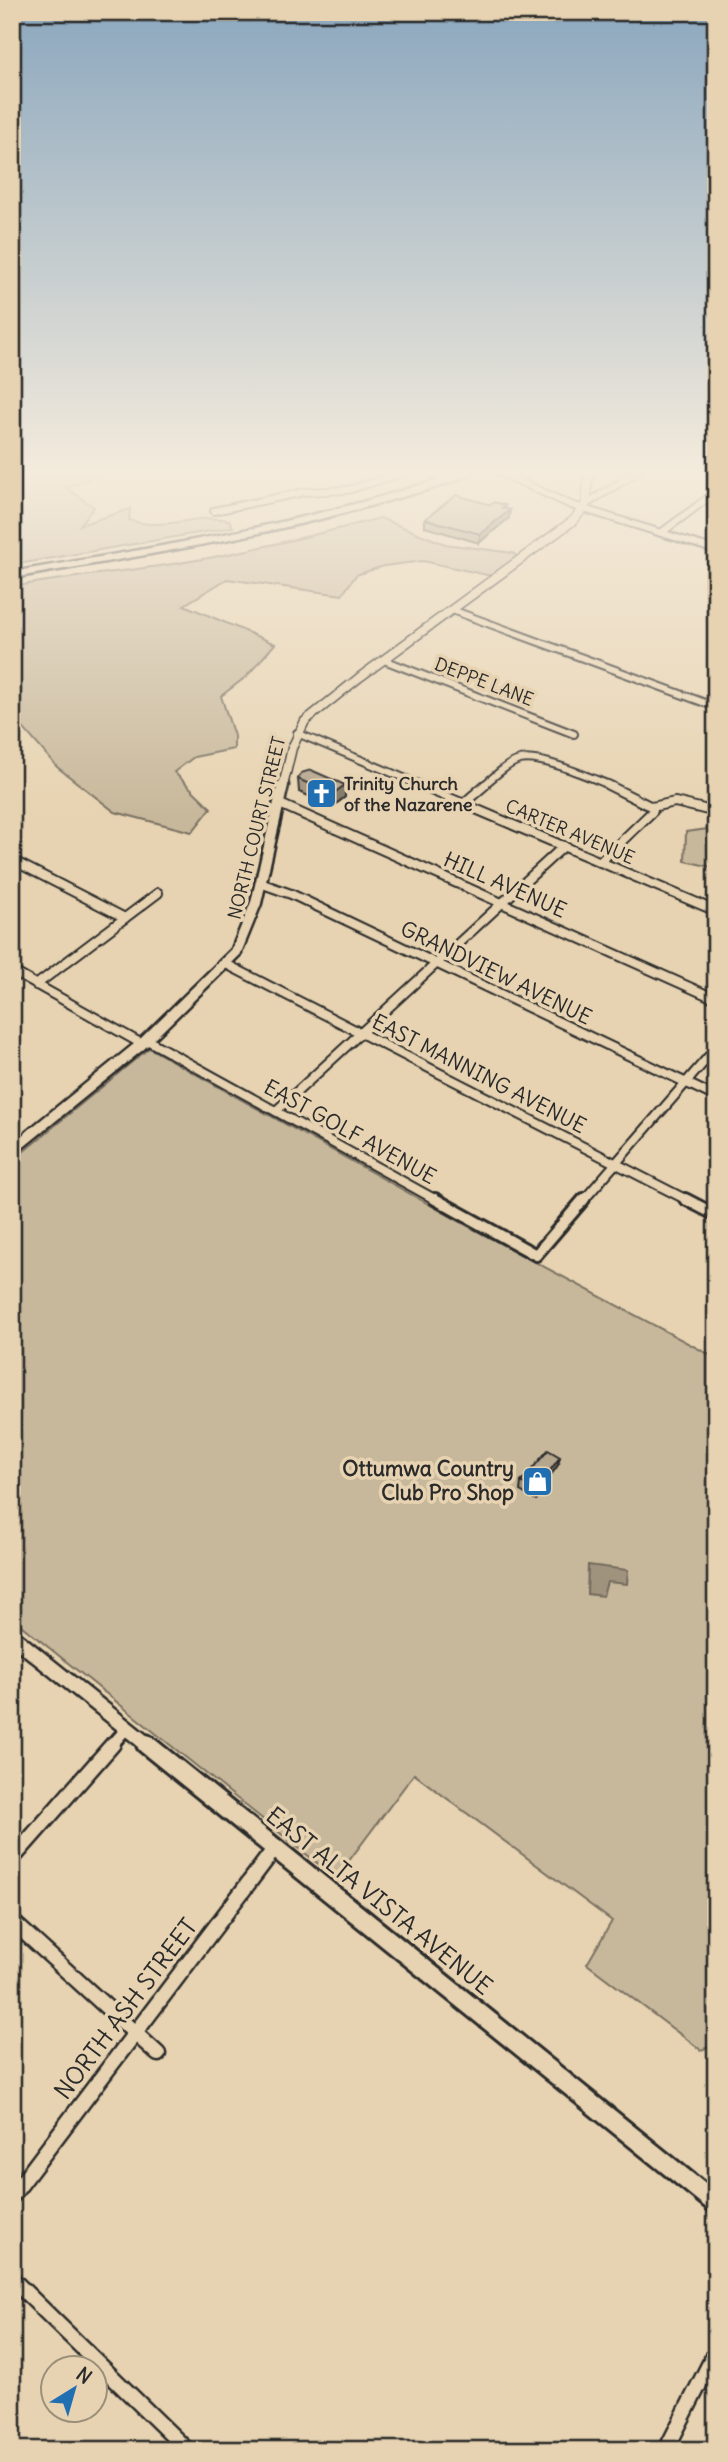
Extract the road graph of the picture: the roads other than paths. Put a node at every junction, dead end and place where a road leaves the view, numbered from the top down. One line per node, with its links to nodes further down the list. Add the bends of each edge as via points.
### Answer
1 (484, 585): 2 (main road, NORTH COURT STREET)
2 (452, 610): 3 (main road, NORTH COURT STREET); 4 (street)
3 (384, 660): 5 (main road, NORTH COURT STREET, via 317,709); 6 (street, DEPPE LANE)
4 (716, 707)
5 (297, 733): 7 (main road, NORTH COURT STREET); 8 (street, CARTER AVENUE)
6 (574, 734)
7 (280, 804): 14 (main road, NORTH COURT STREET); 16 (street, HILL AVENUE)
8 (463, 804): 9 (street, via 516,762 532,758); 11 (street, CARTER AVENUE)
9 (652, 807): 10 (street, via 668,801); 13 (street)
10 (716, 812)
11 (564, 846): 13 (street, CARTER AVENUE); 16 (street)
12 (12, 860): 18 (street)
13 (600, 862): 17 (street, CARTER AVENUE)
14 (260, 883): 19 (main road, NORTH COURT STREET, via 246,933); 20 (street, GRANDVIEW AVENUE)
15 (158, 893): 18 (street)
16 (502, 903): 20 (street); 23 (street, HILL AVENUE)
17 (716, 911)
18 (125, 918): 22 (street)
19 (226, 964): 24 (street, EAST MANNING AVENUE); 25 (main road, NORTH COURT STREET)
20 (437, 964): 24 (street); 27 (street, GRANDVIEW AVENUE)
21 (12, 971): 22 (street, EAST GOLF AVENUE)
22 (36, 985): 25 (street, EAST GOLF AVENUE)
23 (716, 999)
24 (361, 1033): 29 (street); 31 (street, EAST MANNING AVENUE)
25 (145, 1042): 29 (street, EAST GOLF AVENUE); 30 (main road, NORTH COURT STREET)
26 (716, 1048): 27 (street)
27 (686, 1083): 28 (street, GRANDVIEW AVENUE); 31 (street)
28 (716, 1097)
29 (276, 1111): 31 (street, EAST GOLF AVENUE, via 536,1255)
30 (12, 1150)
31 (616, 1163): 32 (street, EAST MANNING AVENUE)
32 (716, 1215)
33 (12, 1636): 34 (main road, EAST ALTA VISTA AVENUE)
34 (127, 1728): 35 (main road, EAST ALTA VISTA AVENUE); 36 (street)
35 (275, 1848): 38 (street, NORTH ASH STREET); 41 (main road, EAST ALTA VISTA AVENUE)
36 (12, 1859)
37 (12, 1921): 38 (street)
38 (135, 2033): 39 (street); 40 (street, NORTH ASH STREET)
39 (158, 2054)
40 (12, 2196)
41 (716, 2204)
42 (12, 2279): 44 (street)
43 (716, 2351): 45 (street)
44 (187, 2450)
45 (666, 2450)

